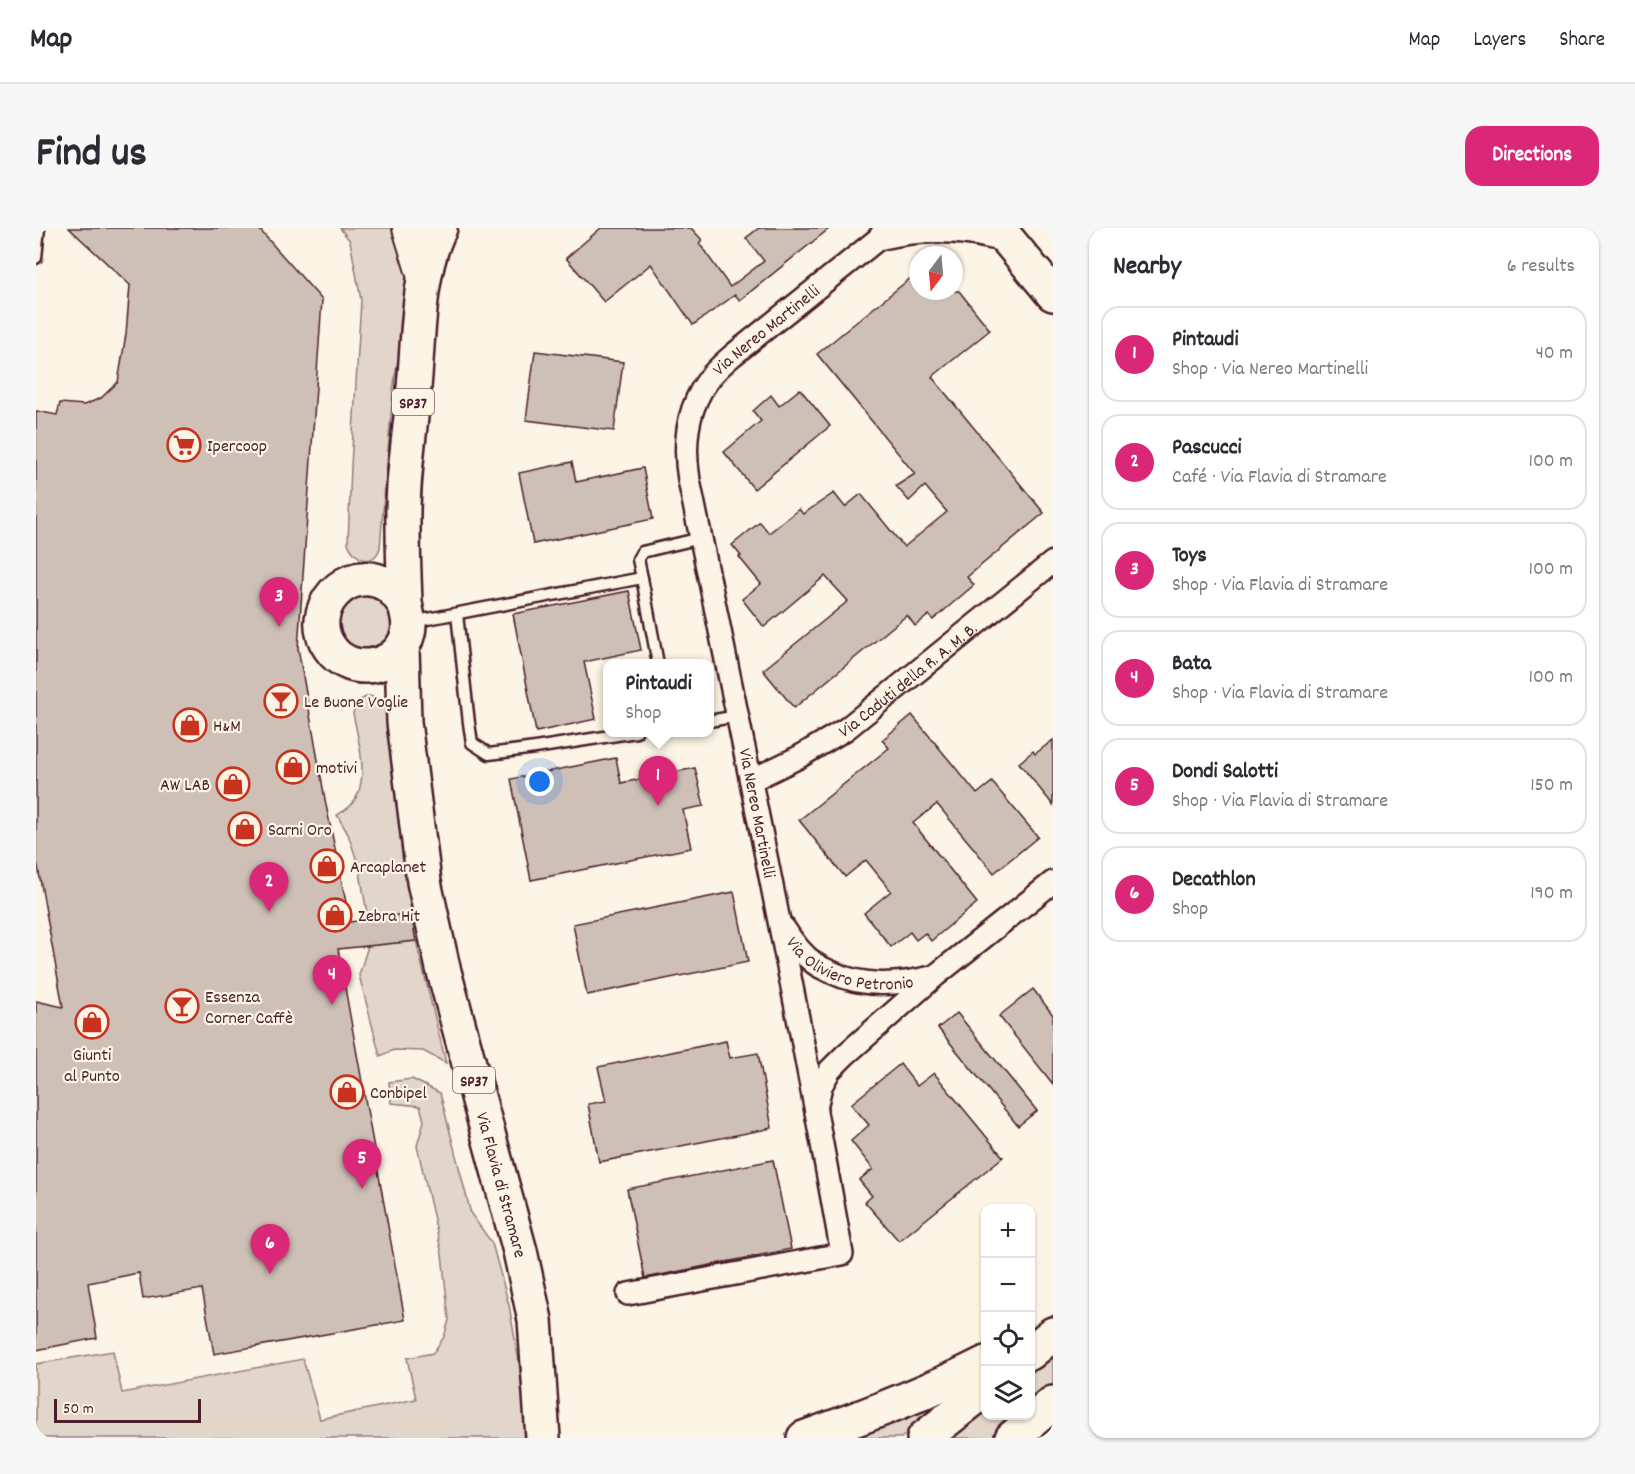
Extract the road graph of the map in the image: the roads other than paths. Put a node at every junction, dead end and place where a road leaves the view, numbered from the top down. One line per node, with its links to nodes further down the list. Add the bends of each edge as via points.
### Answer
1 (39, 228): 7 (lane)
2 (408, 228): 8 (main road)
3 (440, 228): 8 (main road, Via Flavia di Stramare / SP37)
4 (918, 229): 5 (street, Via Nereo Martinelli); 6 (street, Via Nereo Martinelli)
5 (882, 234): 11 (street, Via Nereo Martinelli, via 733,355 711,376 700,394 688,424 685,458)
6 (1005, 236): 9 (main road)
7 (36, 258)
8 (424, 280): 10 (main road, Via Flavia di Stramare / SP37)
9 (1053, 294)
10 (403, 524): 14 (main road, Via Flavia di Stramare / SP37, via 391,559); 16 (main road, Via Flavia di Stramare / SP37)
11 (701, 538): 13 (lane, via 642,552 638,559); 19 (street, Via Nereo Martinelli)
12 (1053, 562): 23 (street, Via Caduti della R. A. M. B., via 846,729)
13 (642, 578): 15 (lane); 17 (lane)
14 (372, 580): 16 (main road, via 397,593); 18 (main road, via 344,585 325,606 321,620 323,634 336,656 346,663)
15 (457, 614): 16 (lane); 22 (lane, via 472,742 489,754)
16 (406, 625): 18 (main road, via 393,657); 21 (main road, Via Flavia di Stramare / SP37)
17 (657, 659)
18 (367, 667): 21 (main road, Via Flavia di Stramare / SP37, via 386,688)
19 (738, 716): 20 (lane); 23 (street, Via Nereo Martinelli)
20 (714, 720)
21 (404, 722): 36 (main road, Via Flavia di Stramare / SP37, via 424,882 535,1320)
22 (604, 737)
23 (752, 780): 25 (street, Via Nereo Martinelli)
24 (1053, 882): 26 (street, Via Oliviero Petronio)
25 (779, 919): 26 (street, Via Oliviero Petronio, via 795,945 815,964 844,978 880,985); 27 (street, Via Nereo Martinelli)
26 (935, 976): 27 (street, Via Oliviero Petronio, via 830,1070)
27 (816, 1107): 28 (street, Via Nereo Martinelli, via 842,1254)
28 (628, 1294)
29 (1053, 1324): 31 (main road)
30 (1053, 1334): 32 (main road)
31 (1035, 1335)
32 (1035, 1349)
33 (981, 1366): 37 (main road, via 882,1410)
34 (981, 1393): 38 (main road)
35 (1053, 1403): 39 (main road)
36 (543, 1438)
37 (804, 1438)
38 (924, 1438)
39 (1012, 1438)

